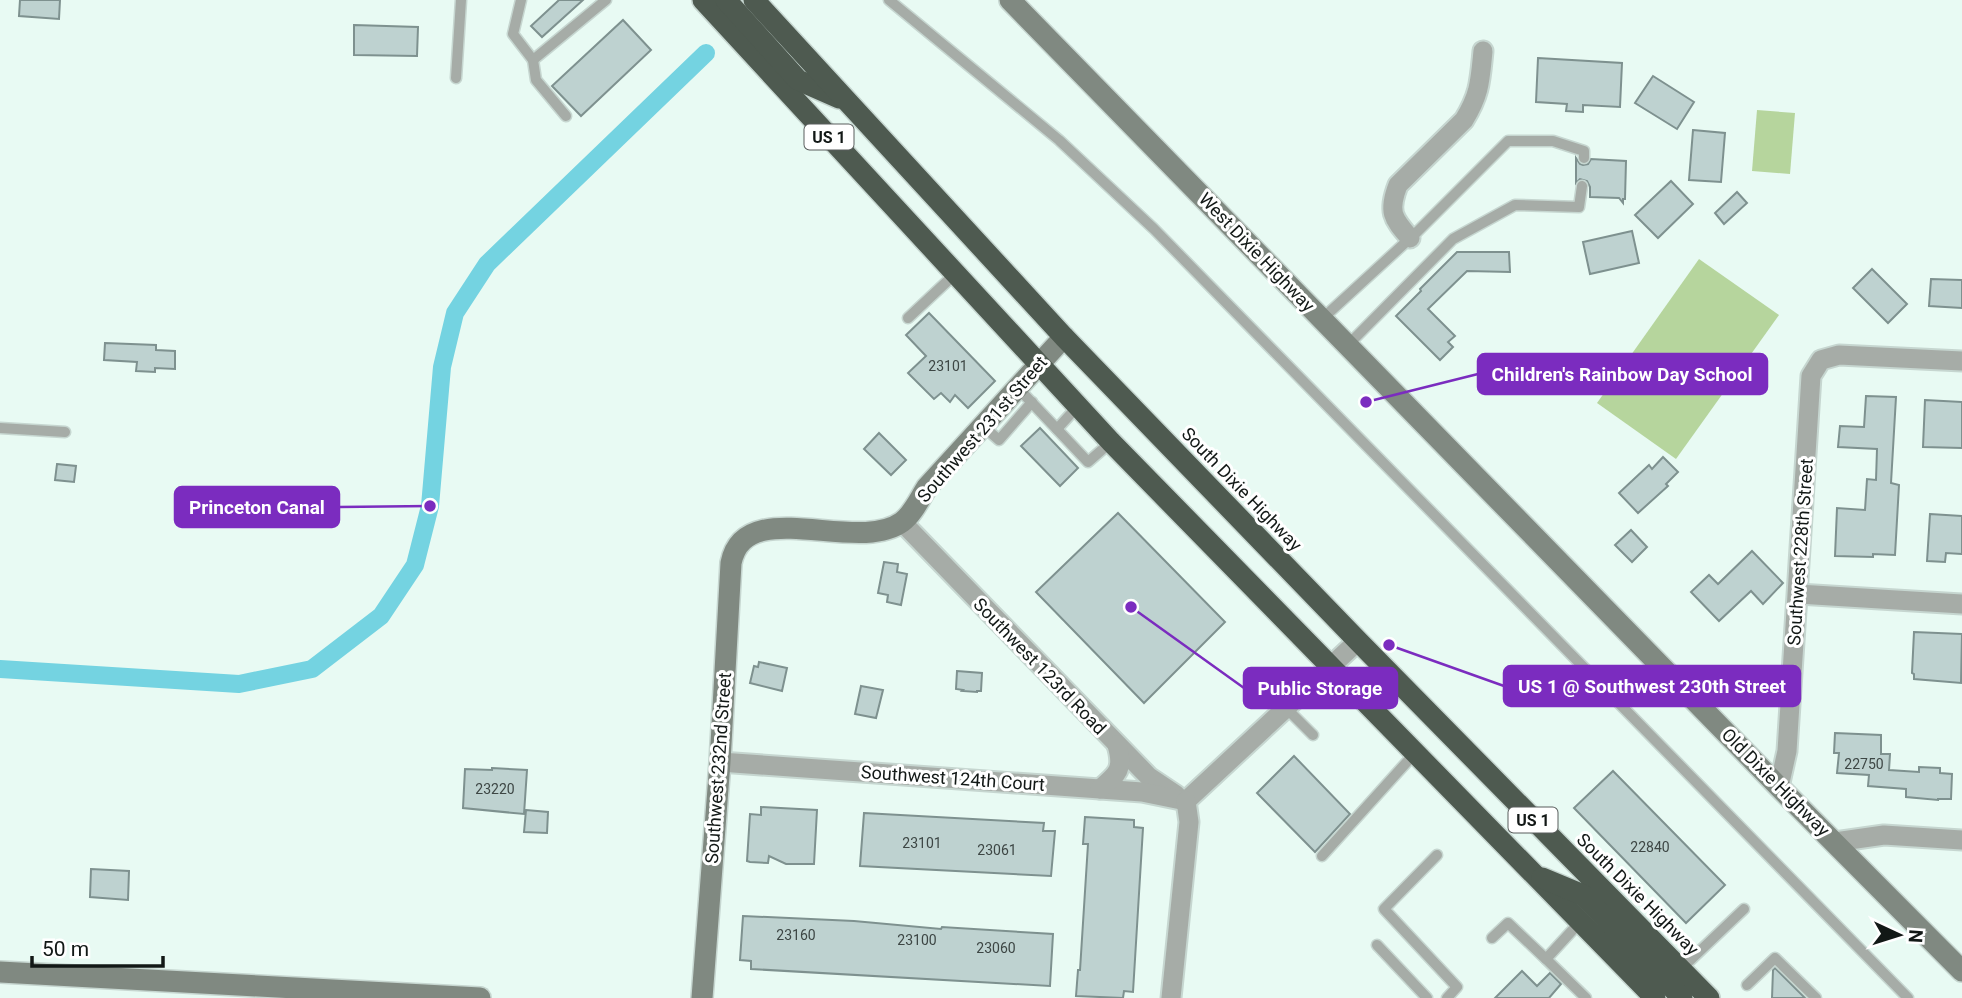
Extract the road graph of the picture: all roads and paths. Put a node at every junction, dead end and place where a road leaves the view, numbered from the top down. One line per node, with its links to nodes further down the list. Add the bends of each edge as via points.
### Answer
1 (461, 0): 11 (lane)
2 (520, 0): 10 (lane, via 513,34)
3 (606, 0): 10 (lane)
4 (703, 0): 17 (highway, US 1)
5 (726, 0): 12 (highway, via 799,80)
6 (754, 0): 12 (highway, South Dixie Highway / US 1)
7 (889, 0): 68 (lane, via 1052,134 1154,229)
8 (1010, 0): 19 (street, West Dixie Highway)
9 (1483, 51): 16 (street, via 1478,93 1464,120 1398,185 1392,198 1396,222)
10 (533, 60): 13 (lane, via 536,80)
11 (456, 78)
12 (847, 101): 20 (highway, South Dixie Highway / US 1)
13 (566, 116)
14 (1584, 158): 16 (lane, via 1584,151 1553,141 1508,141)
15 (1582, 186): 21 (lane, via 1579,207 1515,205 1453,239)
16 (1410, 238): 19 (lane)
17 (955, 274): 18 (lane); 23 (highway, US 1)
18 (908, 318)
19 (1322, 319): 21 (street, West Dixie Highway)
20 (1064, 337): 23 (street, Southwest 231st Street); 34 (highway, South Dixie Highway / US 1)
21 (1348, 345): 30 (street, West Dixie Highway)
22 (1962, 361): 32 (street, Southwest 228th Street, via 1839,355 1821,360 1811,376)
23 (1038, 365): 24 (street, Southwest 231st Street); 25 (highway, US 1)
24 (1025, 395): 27 (lane); 31 (street, Southwest 231st Street, via 983,425)
25 (1078, 406): 27 (lane); 29 (highway, US 1)
26 (0, 428): 28 (lane)
27 (1056, 429): 29 (lane, via 1088,463)
28 (65, 432)
29 (1111, 442): 35 (highway, US 1)
30 (1503, 503): 41 (street, Old Dixie Highway)
31 (902, 522): 38 (street, Southwest 123rd Road); 40 (street, Southwest 232nd Street, via 881,531 858,533 773,528 741,540 731,562)
32 (1798, 594): 33 (street); 41 (street, Southwest 228th Street, via 1787,751)
33 (1962, 604)
34 (1358, 641): 35 (street); 54 (highway, South Dixie Highway / US 1)
35 (1330, 667): 36 (street); 39 (highway, US 1)
36 (1286, 708): 37 (lane); 43 (street)
37 (1313, 735)
38 (1117, 745): 42 (street, via 1120,768); 43 (street, Southwest 123rd Road, via 1149,777)
39 (1415, 753): 47 (lane, via 1371,794); 48 (highway, US 1)
40 (720, 762): 42 (street, Southwest 124th Court); 59 (street, Southwest 232nd Street)
41 (1779, 787): 45 (street, Old Dixie Highway)
42 (1100, 789): 43 (street, Southwest 124th Court)
43 (1186, 801): 60 (street, via 1189,822)
44 (1962, 840): 45 (street, via 1884,835)
45 (1835, 842): 55 (street, Old Dixie Highway)
46 (1437, 855): 62 (lane, via 1384,909 1457,987)
47 (1322, 856)
48 (1535, 876): 50 (highway, US 1); 65 (highway, via 1583,894)
49 (1744, 909): 54 (lane)
50 (1580, 921): 53 (lane); 64 (highway, US 1)
51 (1492, 938): 53 (lane, via 1508,923)
52 (1377, 945): 61 (lane)
53 (1546, 959): 63 (lane)
54 (1681, 969): 66 (highway, South Dixie Highway / US 1)
55 (1962, 971)
56 (0, 972): 58 (street)
57 (1747, 985): 67 (lane, via 1775,958)
58 (480, 998)
59 (702, 998)
60 (1171, 998)
61 (1427, 998)
62 (1447, 998)
63 (1586, 998)
64 (1656, 998)
65 (1682, 998)
66 (1709, 998)
67 (1816, 998)
68 (1908, 998)

